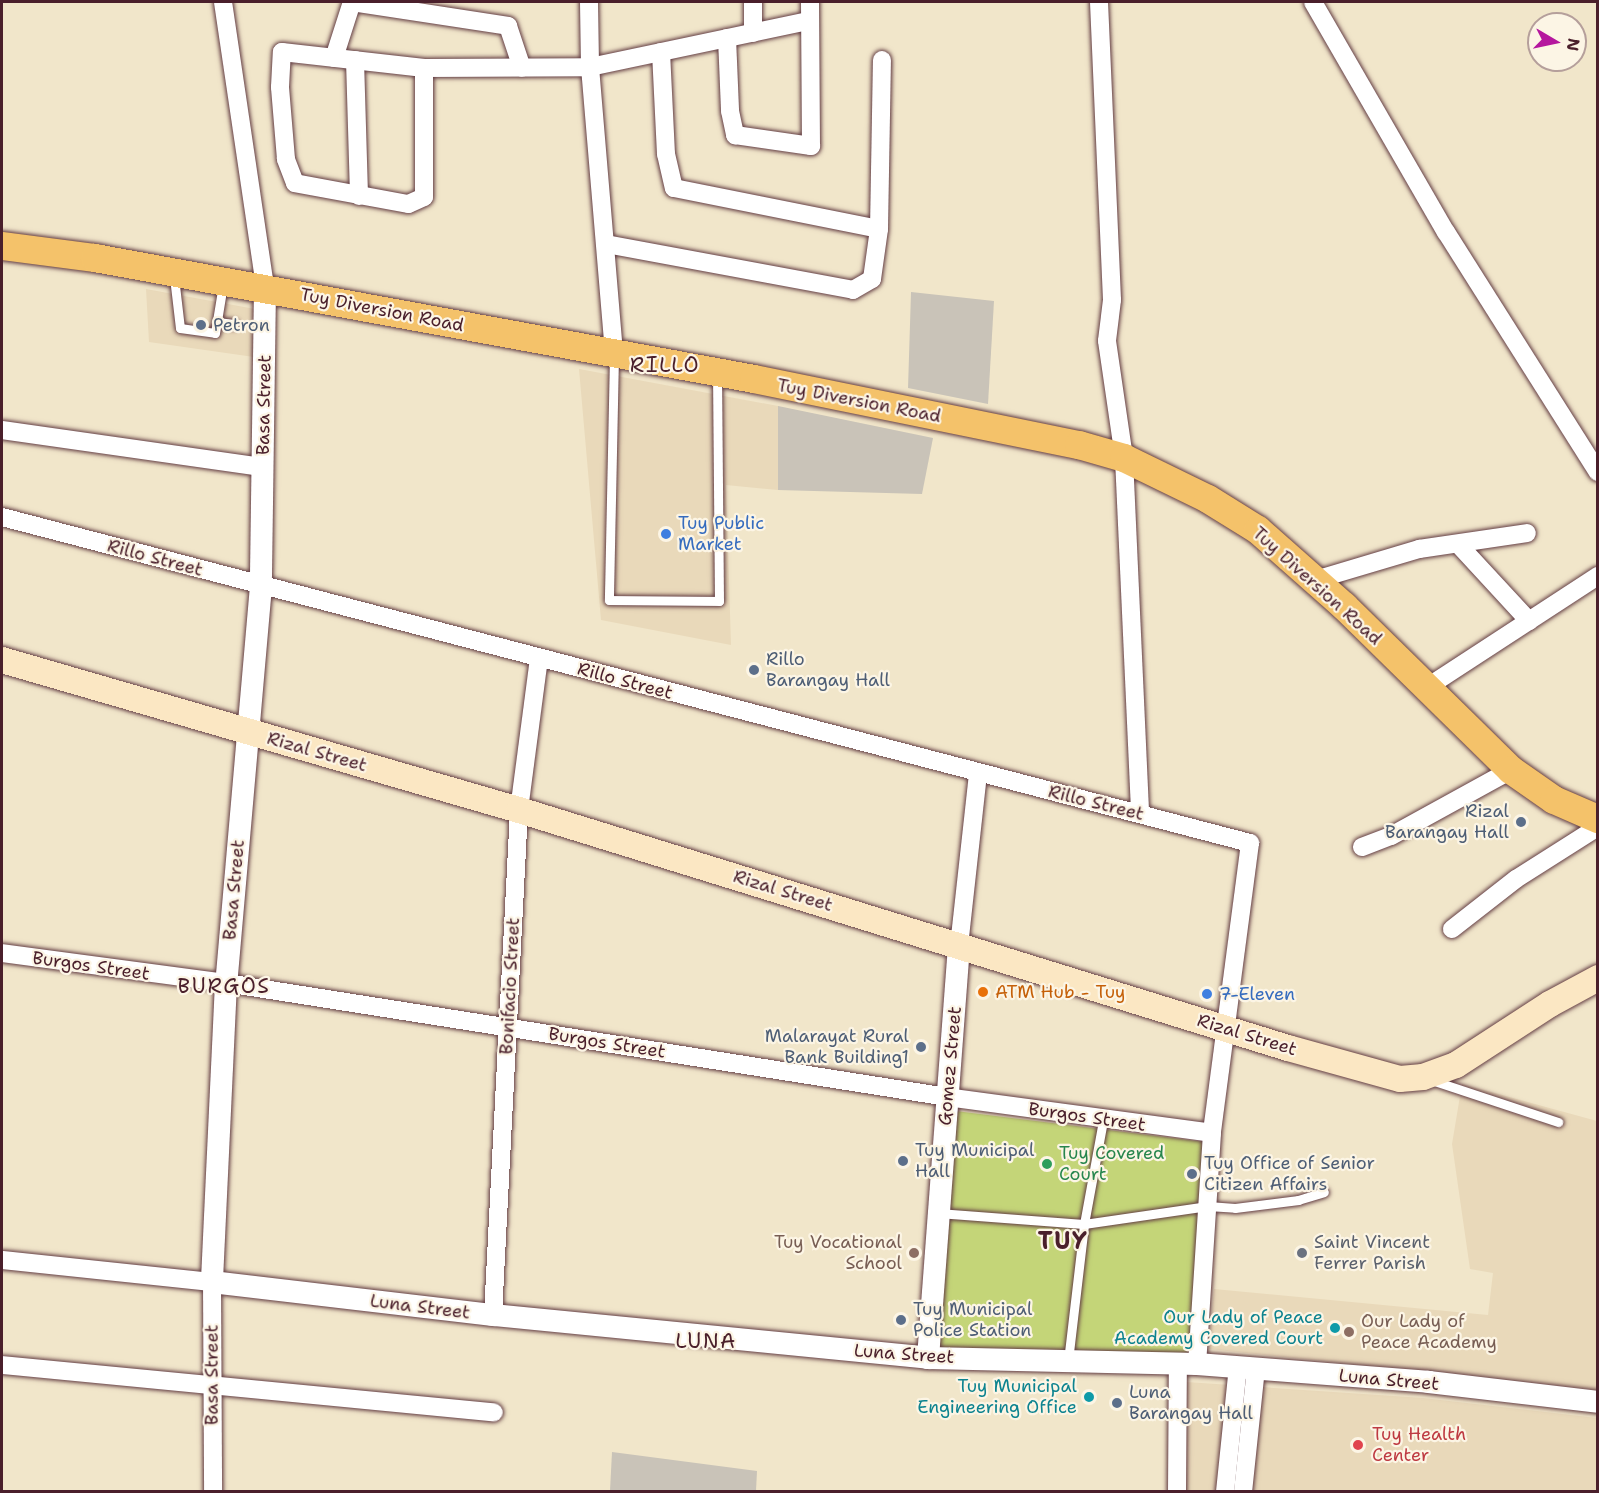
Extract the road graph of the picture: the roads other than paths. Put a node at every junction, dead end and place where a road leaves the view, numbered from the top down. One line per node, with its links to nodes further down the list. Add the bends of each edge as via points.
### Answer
1 (224, 2): 23 (street)
2 (588, 2): 16 (street)
3 (753, 2): 8 (street)
4 (810, 2): 7 (street)
5 (1099, 2): 29 (street, via 1112,300 1107,341)
6 (1320, 5): 31 (street, via 1446,232)
7 (809, 21): 8 (street); 9 (street, via 811,146 735,135 730,111)
8 (753, 33): 9 (street)
9 (727, 38): 10 (street)
10 (661, 52): 16 (street); 18 (street, via 666,154 674,188)
11 (334, 58): 12 (street); 15 (street, via 352,2 508,26); 17 (street, via 282,52 280,87 286,159 295,183)
12 (355, 60): 14 (street); 17 (street)
13 (882, 60): 18 (street)
14 (424, 68): 15 (street); 17 (street, via 424,197 408,204)
15 (522, 68): 16 (street)
16 (590, 68): 19 (street)
17 (359, 196)
18 (879, 229): 19 (street, via 872,279 853,290)
19 (606, 244): 26 (street)
20 (2, 246): 21 (main road, Tuy Diversion Road)
21 (174, 272): 22 (main road, Tuy Diversion Road); 24 (lane, via 180,328 215,333)
22 (223, 281): 23 (main road, Tuy Diversion Road); 24 (lane)
23 (266, 288): 26 (main road, Tuy Diversion Road); 30 (street, Basa Street, via 259,328)
24 (216, 322): 25 (lane)
25 (234, 324)
26 (614, 353): 27 (main road, Tuy Diversion Road); 27 (lane, via 609,600 719,601)
27 (717, 372): 29 (main road, Tuy Diversion Road, via 1079,445)
28 (2, 430): 30 (street)
29 (1124, 458): 36 (main road, Tuy Diversion Road, via 1198,494 1258,530); 46 (street)
30 (263, 467): 37 (street, Basa Street)
31 (1598, 472)
32 (2, 517): 37 (street, Rillo Street)
33 (1527, 533): 34 (street)
34 (1458, 544): 36 (street, via 1419,549); 38 (street)
35 (1598, 576): 38 (street)
36 (1315, 580): 41 (main road, Tuy Diversion Road)
37 (261, 586): 39 (street, Rillo Street); 42 (street, Basa Street)
38 (1529, 621): 41 (street)
39 (539, 658): 44 (street, Rillo Street); 45 (street, Bonifacio Street)
40 (2, 660): 42 (main road, Rizal Street)
41 (1426, 687): 43 (main road, Tuy Diversion Road)
42 (248, 732): 45 (main road, Rizal Street); 55 (street, Basa Street)
43 (1511, 770): 47 (main road, Tuy Diversion Road, via 1554,800); 49 (street, via 1391,836)
44 (978, 775): 46 (street, Rillo Street); 51 (street, Gomez Street)
45 (519, 810): 51 (main road, Rizal Street); 57 (street, Bonifacio Street)
46 (1140, 814): 58 (street, Rillo Street, via 1250,843)
47 (1598, 819)
48 (1598, 827): 50 (street, via 1516,879)
49 (1362, 847)
50 (1452, 929)
51 (960, 946): 58 (main road, Rizal Street); 60 (street, Gomez Street)
52 (2, 953): 55 (street, Burgos Street)
53 (1598, 961): 56 (main road, Rizal Street, via 1564,983)
54 (1598, 978): 56 (main road, Rizal Street)
55 (226, 983): 57 (street, Burgos Street); 69 (street, Basa Street)
56 (1550, 1004): 59 (main road, Rizal Street, via 1489,1046)
57 (508, 1027): 60 (street, Burgos Street); 70 (street, Bonifacio Street)
58 (1225, 1028): 59 (main road, Rizal Street, via 1400,1078); 63 (street)
59 (1423, 1077): 62 (lane)
60 (947, 1097): 61 (street, Burgos Street); 66 (street, Gomez Street)
61 (1103, 1120): 63 (street, Burgos Street); 67 (lane)
62 (1558, 1122)
63 (1212, 1133): 65 (street)
64 (1324, 1192): 65 (lane, via 1298,1200 1235,1208)
65 (1208, 1206): 67 (lane); 73 (street)
66 (938, 1213): 67 (lane); 71 (street, Gomez Street)
67 (1084, 1224): 72 (lane)
68 (2, 1260): 69 (street)
69 (212, 1282): 70 (street, Luna Street); 76 (street, Basa Street)
70 (493, 1315): 71 (street, Luna Street)
71 (928, 1358): 72 (street, Luna Street)
72 (1068, 1361): 73 (street, Luna Street)
73 (1187, 1364): 75 (street, Luna Street); 80 (street)
74 (2, 1365): 76 (street)
75 (1247, 1368): 77 (street, Luna Street, via 1430,1382); 81 (street); 82 (street)
76 (211, 1384): 78 (street); 79 (street, Basa Street)
77 (1598, 1402)
78 (494, 1412)
79 (213, 1491)
80 (1176, 1491)
81 (1225, 1491)
82 (1243, 1491)

